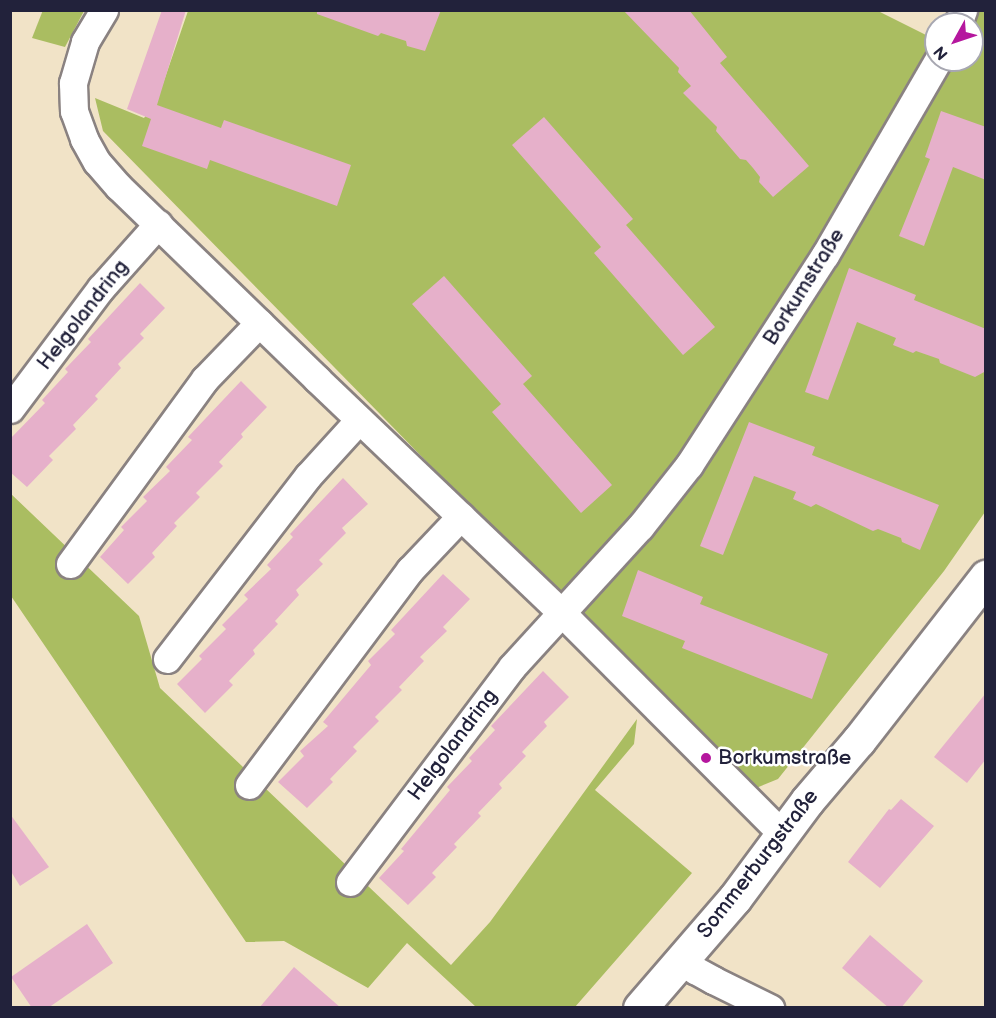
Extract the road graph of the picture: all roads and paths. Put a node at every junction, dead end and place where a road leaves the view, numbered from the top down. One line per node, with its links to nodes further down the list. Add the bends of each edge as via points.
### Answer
1 (104, 10): 3 (street, via 77,65 74,111 97,162)
2 (931, 72): 10 (street, Borkumstraße, via 825,255 689,465 640,527)
3 (158, 224): 4 (street); 5 (street, Helgolandring, via 100,288)
4 (259, 323): 6 (street); 8 (street, via 205,379)
5 (10, 409)
6 (359, 420): 7 (street); 11 (street, via 308,476)
7 (460, 516): 10 (street); 12 (street, via 410,570)
8 (70, 564)
9 (986, 578): 13 (street, Sommerburgstraße)
10 (562, 613): 13 (street); 14 (street, Helgolandring, via 512,667)
11 (167, 659)
12 (249, 784)
13 (782, 834): 15 (street, Sommerburgstraße, via 735,898)
14 (350, 882)
15 (682, 958): 16 (street, Sommerburgstraße); 17 (street, via 712,980)
16 (640, 1008)
17 (770, 1008)

